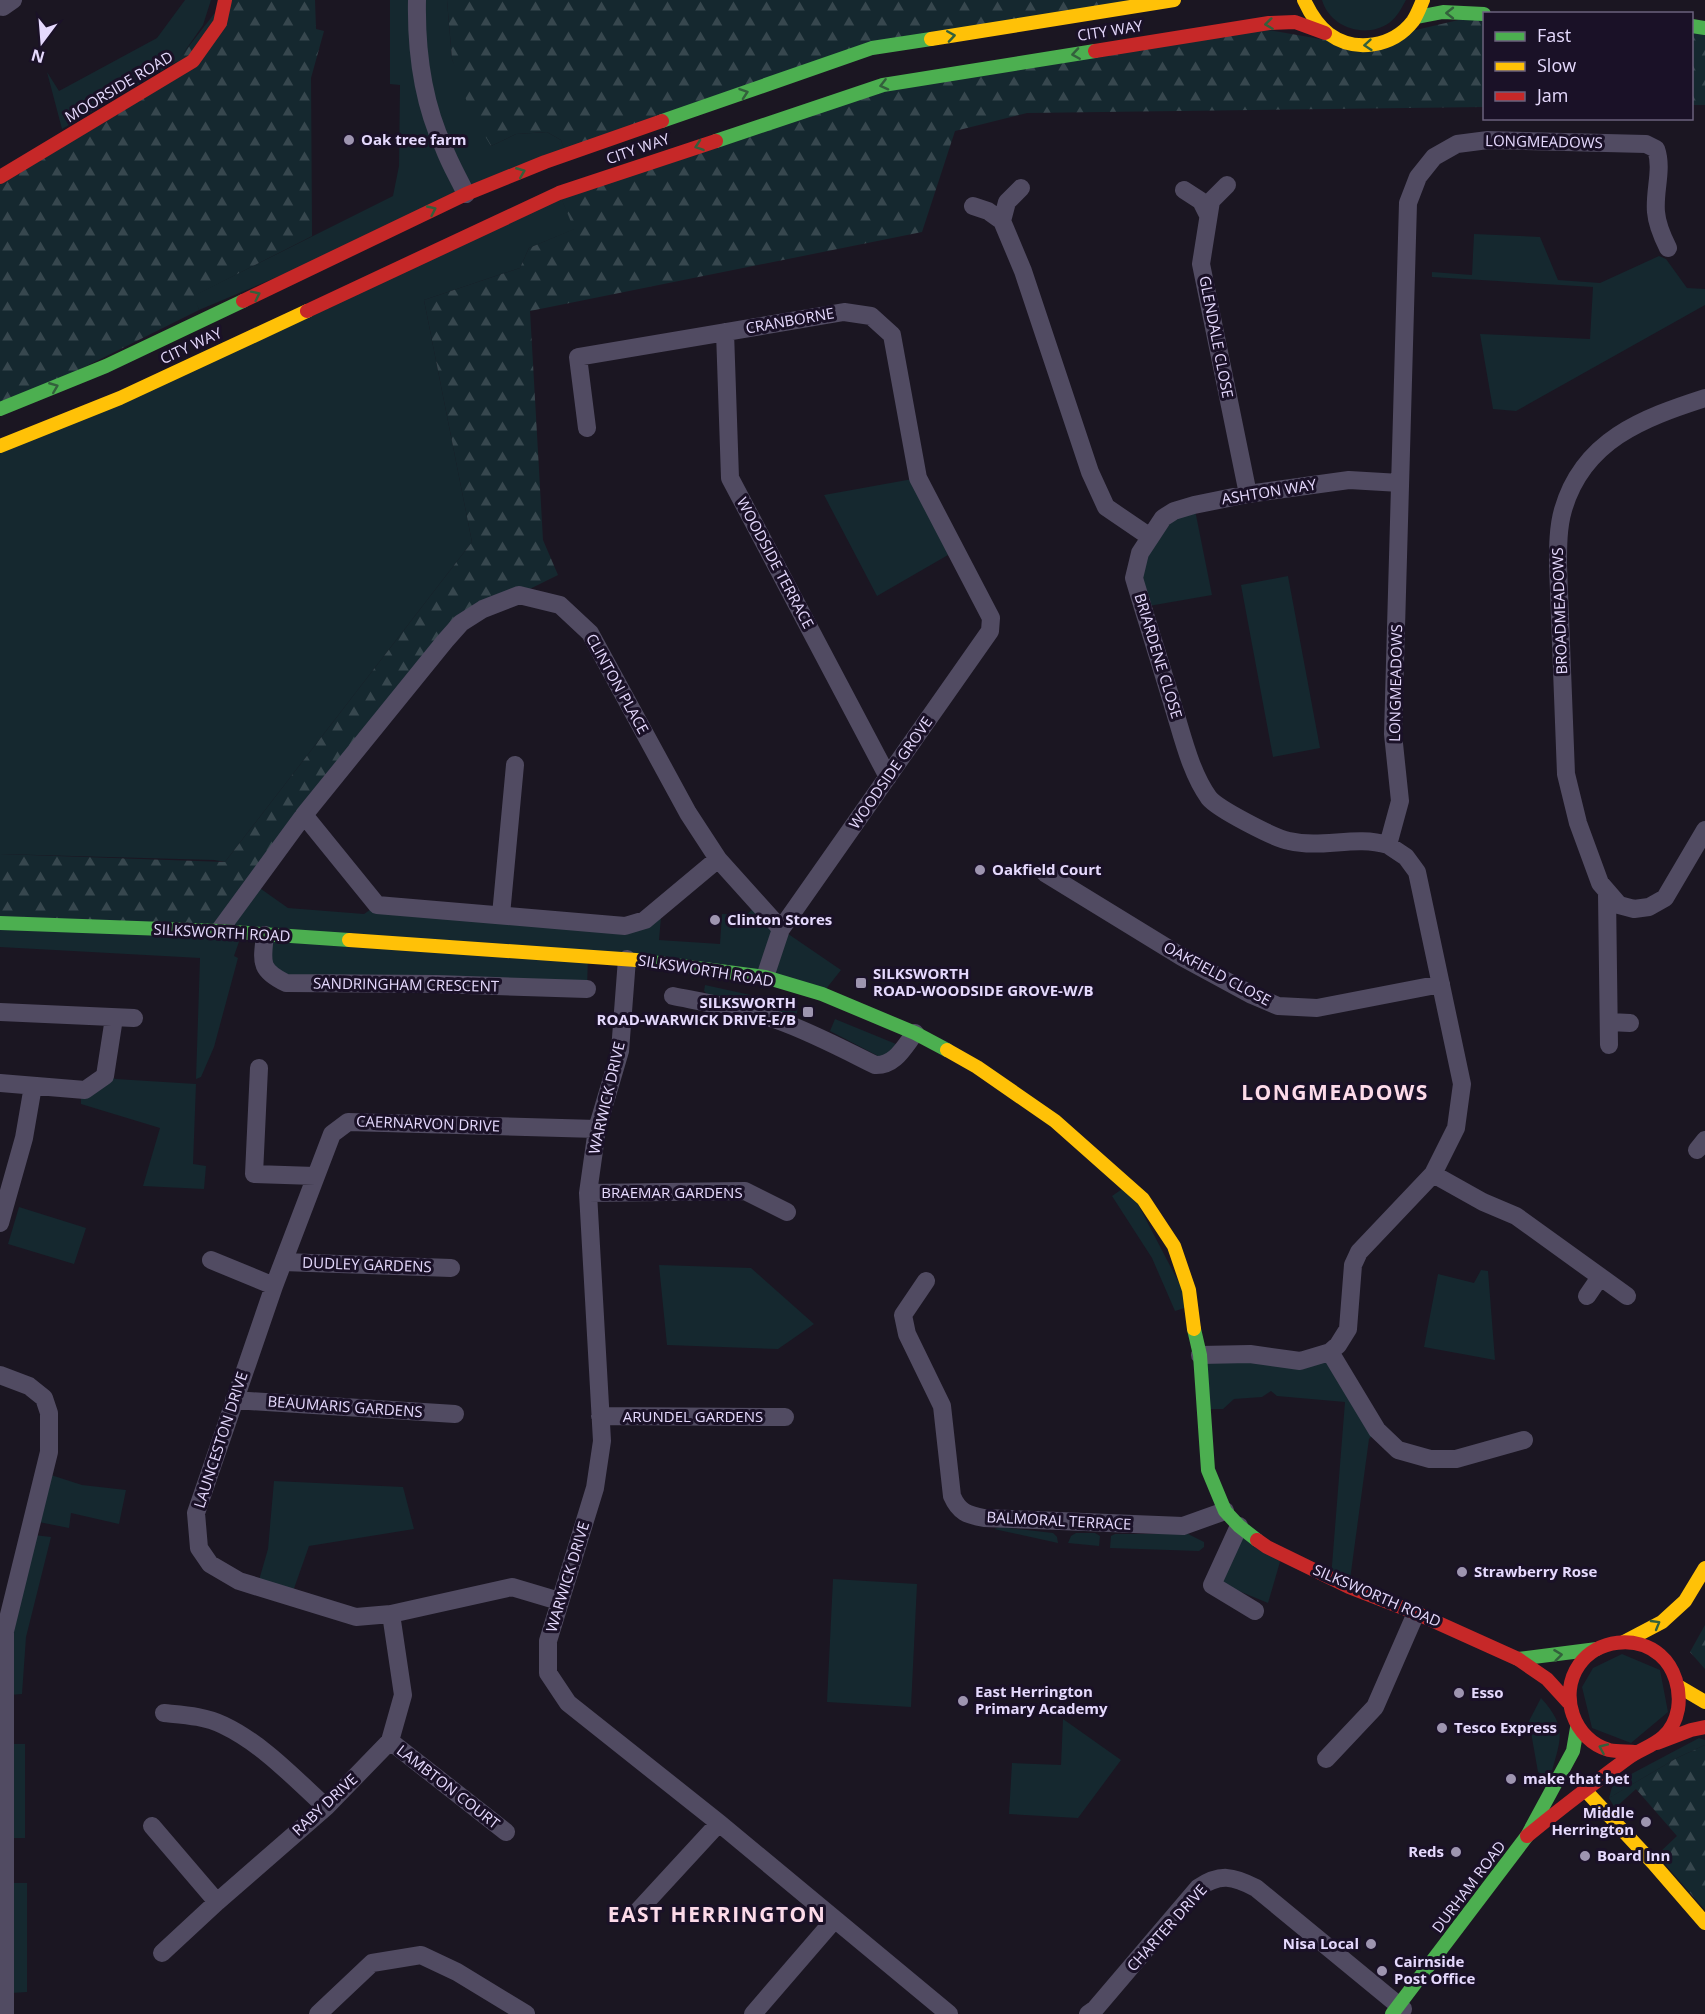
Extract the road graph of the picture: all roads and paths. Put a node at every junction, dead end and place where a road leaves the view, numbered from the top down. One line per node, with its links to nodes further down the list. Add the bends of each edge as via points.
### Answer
1 (225, 0): 9 (main road, MOORSIDE ROAD, via 220,22 193,61)
2 (417, 0): 13 (street, via 416,40 425,89 443,147)
3 (1174, 0): 13 (main road, CITY WAY, one-way to 3, via 545,162 872,48)
4 (1304, 0): 8 (main road, via 1312,19)
5 (1423, 0): 7 (main road, CITY WAY)
6 (1483, 14): 7 (main road, one-way to 7, via 1443,12)
7 (1416, 17): 8 (main road, CITY WAY, one-way to 8, via 1403,33 1385,43 1364,47)
8 (1325, 33): 22 (main road, CITY WAY, one-way to 22, via 1295,22 1269,23 883,85 559,193 481,224 120,398)
9 (0, 177)
10 (1227, 185): 15 (street, GLENDALE CLOSE, via 1211,201)
11 (1021, 188): 16 (street, via 1007,202)
12 (1184, 189): 15 (street, via 1201,201)
13 (468, 198): 20 (main road, CITY WAY, one-way to 13, via 125,357)
14 (973, 206): 16 (street)
15 (1208, 215): 24 (street, GLENDALE CLOSE, via 1201,264)
16 (1002, 221): 25 (street, via 1023,271 1090,472 1106,507)
17 (1668, 248): 23 (street, LONGMEADOWS, via 1656,211 1659,158 1656,149 1647,144 1488,140 1457,144 1434,157 1418,177 1408,203)
18 (725, 332): 21 (street, CRANBORNE, via 578,357); 26 (street, CRANBORNE, via 844,312 871,316 892,334 918,478); 28 (street, WOODSIDE TERRACE, via 730,478)
19 (1705, 398): 34 (street, BROADMEADOWS, via 1634,424 1606,442 1572,484 1563,510 1558,565 1566,774 1578,823 1599,883)
20 (0, 409)
21 (587, 428)
22 (0, 446)
23 (1400, 483): 24 (street, ASHTON WAY, via 1349,480); 31 (street, LONGMEADOWS, via 1393,734 1400,801)
24 (1248, 494): 25 (street, ASHTON WAY, via 1174,511 1163,518)
25 (1150, 537): 31 (street, BRIARDENE CLOSE, via 1140,552 1134,578 1182,734 1210,800 1267,834 1290,841 1317,844 1372,840)
26 (965, 568): 28 (street, WOODSIDE GROVE, via 991,618 990,631)
27 (515, 765): 35 (street)
28 (888, 777): 37 (street, WOODSIDE GROVE)
29 (304, 815): 32 (street, CLINTON PLACE, via 461,623 483,609 519,595 560,604 590,633 688,813); 35 (street, via 377,905); 38 (street, CLINTON PLACE)
30 (1705, 830): 34 (street, via 1665,898 1649,907 1634,909 1619,905)
31 (1388, 845): 42 (street, via 1406,857 1417,872)
32 (718, 859): 35 (street, via 645,920 625,927); 37 (street, CLINTON PLACE)
33 (1045, 873): 42 (street, OAKFIELD CLOSE, via 1182,957 1278,1006 1317,1008)
34 (1607, 894): 48 (street, BROADMEADOWS)
35 (501, 915)
36 (0, 923): 38 (main road, SILKSWORTH ROAD)
37 (781, 929): 41 (street, WOODSIDE GROVE)
38 (219, 931): 39 (main road, SILKSWORTH ROAD)
39 (265, 934): 40 (main road, SILKSWORTH ROAD); 43 (street, SANDRINGHAM CRESCENT, via 262,962 270,975 286,983)
40 (627, 959): 41 (main road, SILKSWORTH ROAD); 55 (street, WARWICK DRIVE, via 620,1052)
41 (765, 977): 50 (main road, SILKSWORTH ROAD, via 822,994)
42 (1442, 984): 56 (street, via 1462,1084 1456,1128)
43 (587, 989)
44 (673, 996): 50 (street, via 777,1020 875,1065 893,1061)
45 (0, 1012): 46 (street)
46 (114, 1018): 47 (street); 54 (street, via 105,1076 85,1090)
47 (134, 1018)
48 (1609, 1022): 49 (street); 51 (street, BROADMEADOWS)
49 (1630, 1023)
50 (915, 1033): 70 (main road, SILKSWORTH ROAD, via 977,1068 1055,1121 1143,1199 1174,1246 1189,1290)
51 (1609, 1045)
52 (259, 1068): 57 (street, via 254,1174)
53 (0, 1083): 54 (street)
54 (33, 1086): 60 (street, via 24,1138)
55 (597, 1129): 57 (street, CAERNARVON DRIVE, via 348,1122 332,1134); 58 (street, WARWICK DRIVE)
56 (1433, 1174): 64 (street, via 1516,1216); 69 (street, via 1359,1252 1353,1265 1348,1329)
57 (315, 1176): 62 (street, LAUNCESTON DRIVE)
58 (588, 1193): 59 (street, BRAEMAR GARDENS, via 745,1191); 74 (street, WARWICK DRIVE)
59 (787, 1212)
60 (0, 1223)
61 (211, 1260): 66 (street)
62 (283, 1262): 63 (street, DUDLEY GARDENS); 66 (street, LAUNCESTON DRIVE)
63 (451, 1268)
64 (1600, 1277): 67 (street); 68 (street)
65 (926, 1281): 77 (street, BALMORAL TERRACE, via 903,1315 907,1334 942,1406 952,1496 957,1508 967,1515 984,1518 1183,1526)
66 (274, 1286): 72 (street, LAUNCESTON DRIVE)
67 (1587, 1296)
68 (1627, 1296)
69 (1330, 1352): 70 (street, via 1300,1361 1250,1354); 76 (street, via 1377,1430 1398,1450 1430,1459 1456,1459)
70 (1200, 1355): 77 (main road, SILKSWORTH ROAD, via 1208,1470)
71 (0, 1375): 88 (street, via 29,1386 44,1398 49,1413 49,1452)
72 (234, 1400): 73 (street, BEAUMARIS GARDENS); 84 (street, LAUNCESTON DRIVE, via 196,1513 200,1548 210,1564 239,1581 356,1617)
73 (456, 1414)
74 (600, 1416): 75 (street, ARUNDEL GARDENS); 80 (street, WARWICK DRIVE, via 602,1441 595,1488)
75 (785, 1418)
76 (1524, 1440)
77 (1225, 1511): 78 (main road, SILKSWORTH ROAD)
78 (1239, 1526): 82 (street, via 1212,1585); 83 (main road, SILKSWORTH ROAD, via 1282,1555)
79 (1705, 1568): 81 (main road)
80 (559, 1600): 84 (street, LAUNCESTON DRIVE, via 512,1587); 106 (street, WARWICK DRIVE, via 548,1641 548,1673 568,1703)
81 (1685, 1601): 85 (main road); 86 (main road, one-way to 81, via 1662,1622)
82 (1255, 1612)
83 (1416, 1613): 90 (main road, SILKSWORTH ROAD); 101 (street, via 1375,1707)
84 (391, 1614): 98 (street, RABY DRIVE, via 403,1695)
85 (1678, 1624)
86 (1624, 1642): 89 (main road); 91 (main road, via 1641,1645 1660,1655)
87 (1673, 1646): 91 (main road)
88 (2, 1649): 103 (street)
89 (1597, 1649): 90 (main road, SILKSWORTH ROAD, one-way to 89); 93 (main road, via 1583,1660 1570,1681)
90 (1518, 1659): 93 (main road, SILKSWORTH ROAD, via 1547,1679)
91 (1670, 1666): 92 (main road, DURHAM ROAD)
92 (1678, 1686): 94 (main road); 99 (main road, DURHAM ROAD, via 1675,1719)
93 (1568, 1702): 96 (main road)
94 (1705, 1702)
95 (164, 1713): 105 (street, via 222,1724 253,1742)
96 (1577, 1728): 100 (main road, DURHAM ROAD, one-way to 96, via 1610,1752 1589,1742); 102 (main road, DURHAM ROAD)
97 (1705, 1728): 99 (main road)
98 (390, 1741): 105 (street, RABY DRIVE); 108 (street, LAMBTON COURT)
99 (1654, 1744): 100 (main road, DURHAM ROAD)
100 (1636, 1752): 104 (main road, DURHAM ROAD)
101 (1326, 1760)
102 (1564, 1771): 104 (street); 109 (main road, DURHAM ROAD)
103 (2, 1787): 113 (street)
104 (1585, 1790): 109 (main road, DURHAM ROAD); 114 (main road)
105 (327, 1807): 110 (street, RABY DRIVE)
106 (719, 1823): 111 (street); 112 (street, WARWICK DRIVE)
107 (152, 1826): 110 (street)
108 (506, 1832)
109 (1527, 1836): 116 (main road, DURHAM ROAD)
110 (217, 1902): 115 (street, RABY DRIVE)
111 (637, 1912)
112 (834, 1920): 120 (street); 121 (street, WARWICK DRIVE)
113 (2, 1921): 117 (street)
114 (1705, 1923)
115 (162, 1953)
116 (1400, 2011): 122 (street, CHARTER DRIVE, via 1256,1888 1241,1880 1218,1878 1198,1888)
117 (5, 2014)
118 (318, 2014): 119 (street, via 372,1963 421,1955)
119 (526, 2014)
120 (753, 2014)
121 (949, 2014)
122 (1088, 2014)

